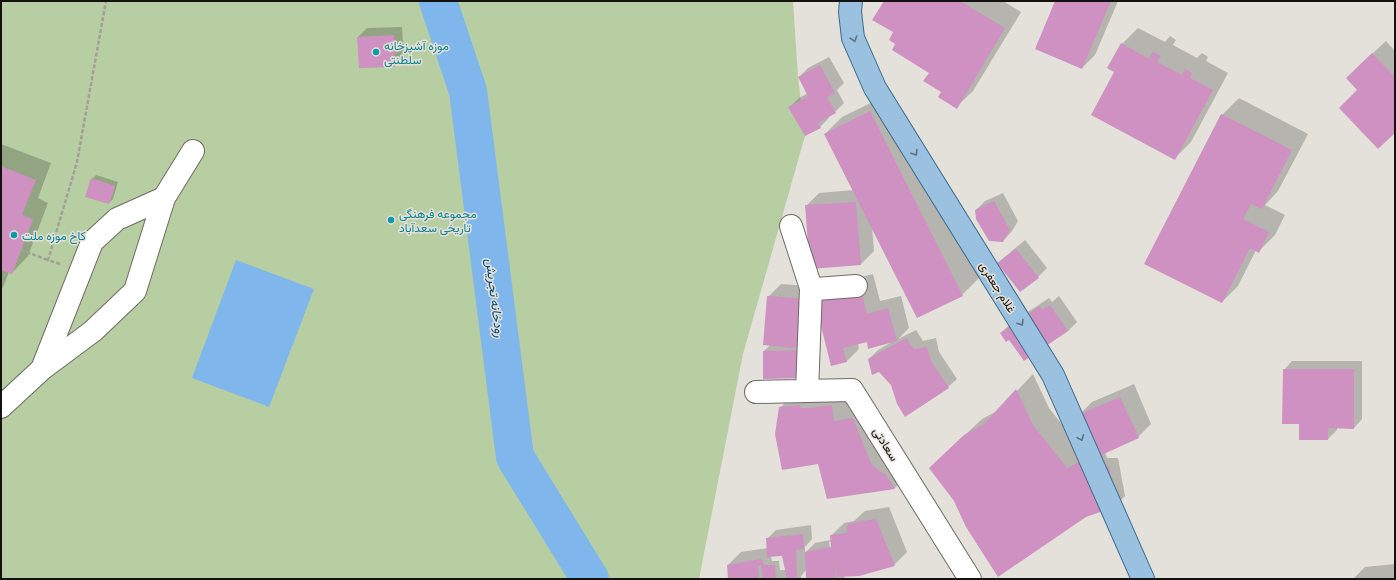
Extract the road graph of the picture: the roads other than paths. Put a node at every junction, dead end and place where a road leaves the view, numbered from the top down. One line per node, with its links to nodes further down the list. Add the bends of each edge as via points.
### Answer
1 (852, 1): 12 (main road, غلام جعفری, one-way to 12, via 850,12 853,38 875,88 1053,375)
2 (193, 151): 3 (street)
3 (164, 198): 7 (street, via 135,291 93,331); 7 (street, via 117,219 92,242)
4 (791, 226): 6 (street)
5 (856, 286): 6 (street)
6 (811, 288): 8 (street)
7 (42, 369): 10 (street)
8 (807, 391): 9 (street, سعادتی); 11 (street, سعادتی, via 852,390)
9 (756, 392)
10 (1, 407)
11 (970, 579)
12 (1143, 579)

